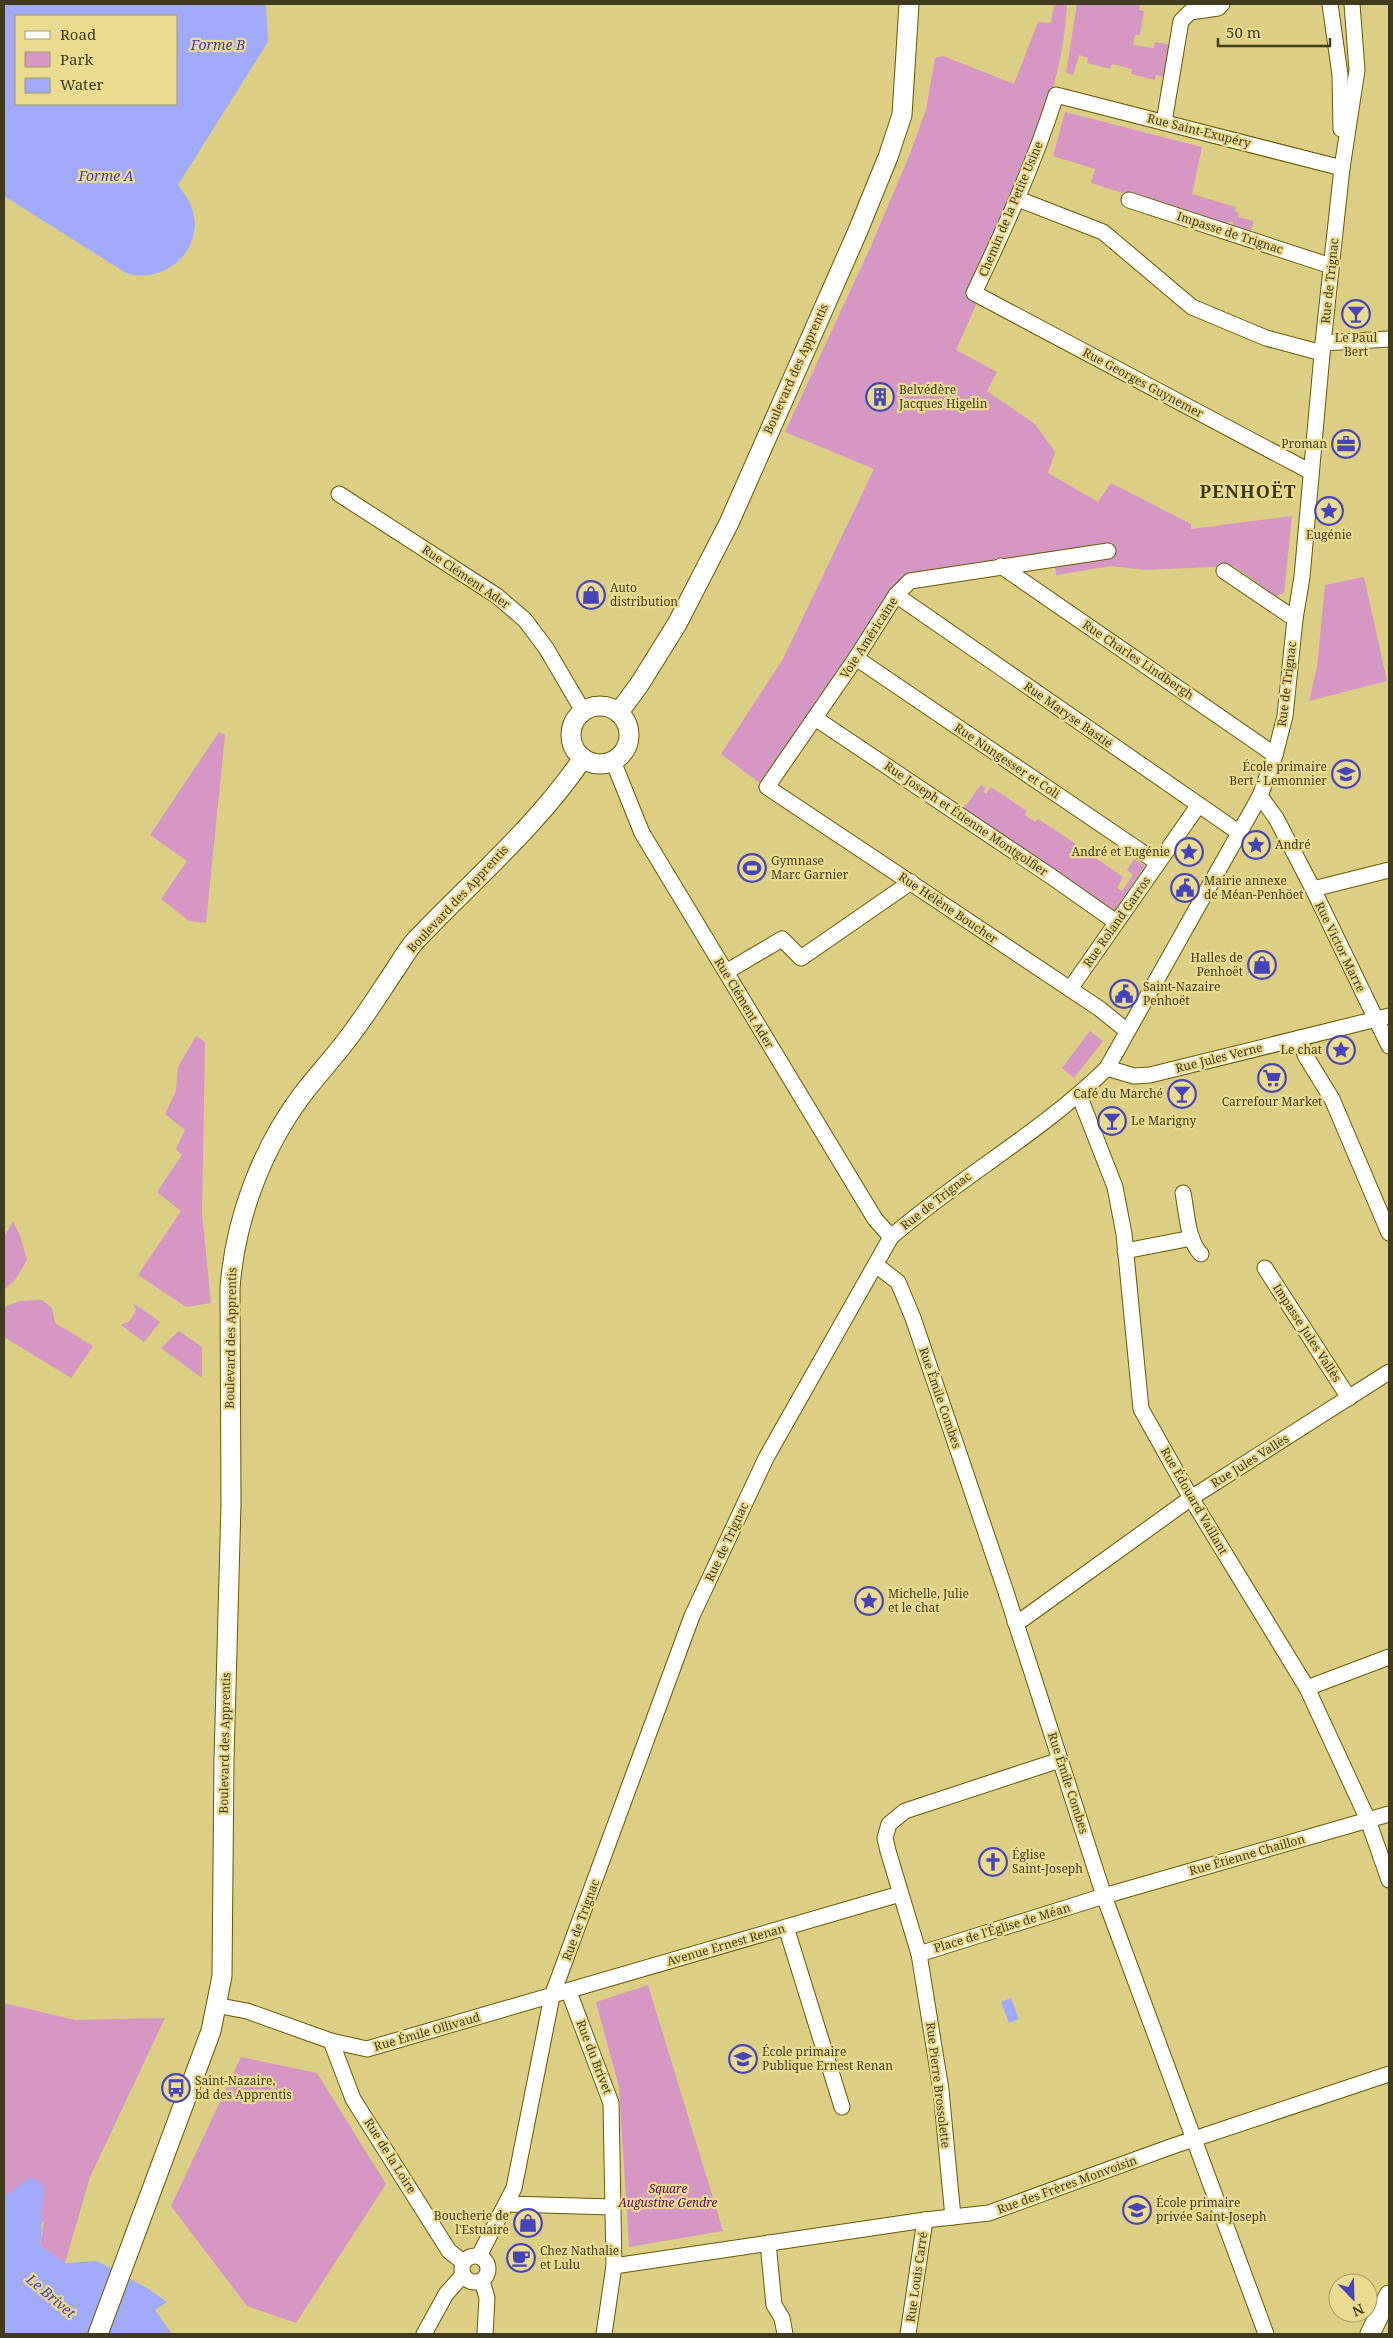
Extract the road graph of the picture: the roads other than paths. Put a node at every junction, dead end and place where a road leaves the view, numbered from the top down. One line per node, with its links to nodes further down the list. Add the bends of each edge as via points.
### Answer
1 (909, 4): 23 (main road, Boulevard des Apprentis, via 902,115 858,233 729,523 677,624)
2 (1222, 4): 6 (street, via 1218,8 1190,12 1181,21)
3 (1330, 4): 7 (street, Rue de Trignac, via 1340,75)
4 (1352, 4): 7 (street, Rue de Trignac, via 1357,70)
5 (1056, 95): 6 (street, Rue Saint-Exupéry); 8 (street, Chemin de la Petite Usine)
6 (1164, 122): 7 (street, Rue Saint-Exupéry)
7 (1342, 168): 10 (street, Rue de Trignac)
8 (1018, 199): 11 (street, Chemin de la Petite Usine); 13 (street, via 1103,232 1192,306 1266,338)
9 (1129, 200): 10 (street, Impasse de Trignac)
10 (1331, 266): 13 (street, Rue de Trignac)
11 (974, 293): 14 (street, Rue Georges Guynemer)
12 (1389, 338): 13 (street)
13 (1323, 348): 14 (street, Rue de Trignac)
14 (1311, 472): 20 (street, Rue de Trignac)
15 (339, 494): 22 (street, Rue Clément Ader, via 498,596 525,620 546,648)
16 (1108, 551): 17 (street, Voie Américaine)
17 (1001, 566): 19 (street, Voie Américaine, via 910,581); 25 (street, Rue Charles Lindbergh)
18 (1224, 571): 20 (street)
19 (896, 595): 21 (street, Voie Américaine); 30 (street, Rue Maryse Bastié)
20 (1295, 619): 25 (street, Rue de Trignac, via 1285,716)
21 (856, 658): 24 (street, Voie Américaine); 32 (street, Rue Nungesser et Coli)
22 (583, 711): 23 (main road, via 601,706); 26 (main road, via 571,735 577,752)
23 (619, 712): 27 (main road, via 625,720 629,738 627,747)
24 (814, 718): 28 (street, Voie Américaine); 36 (street, Rue Joseph et Étienne Montgolfier)
25 (1275, 754): 29 (street, Rue de Trignac)
26 (583, 758): 27 (main road, via 597,764); 69 (main road, Boulevard des Apprentis, via 566,784 415,941 279,1131 243,1215 232,1256 230,1288 231,1504 222,1964)
27 (613, 761): 37 (street, Rue Clément Ader, via 642,833)
28 (767, 787): 34 (street, Rue Hélène Boucher)
29 (1260, 796): 31 (street, Rue de Trignac); 35 (street, Rue Victor Marre, via 1276,818)
30 (1198, 806): 31 (street, Rue Maryse Bastié); 32 (street, Rue Roland Garros)
31 (1240, 834): 40 (street, Rue de Trignac)
32 (1158, 863): 36 (street, Rue Roland Garros)
33 (1389, 870): 35 (street)
34 (911, 882): 37 (street, via 801,958 782,939); 38 (street, Rue Hélène Boucher)
35 (1312, 889): 39 (street, Rue Victor Marre)
36 (1116, 922): 38 (street, Rue Roland Garros)
37 (726, 972): 47 (street, Rue Clément Ader, via 874,1219)
38 (1070, 989): 40 (street, Rue Hélène Boucher)
39 (1382, 1018): 41 (street, Rue Jules Verne); 42 (street, Rue Victor Marre)
40 (1127, 1031): 43 (street, Rue de Trignac)
41 (1300, 1038): 43 (street, Rue Jules Verne, via 1150,1075 1134,1076); 46 (street, via 1305,1055 1332,1099)
42 (1389, 1046)
43 (1107, 1068): 44 (street, Rue de Trignac)
44 (1078, 1095): 47 (street, Rue de Trignac, via 921,1211); 49 (street, Rue Édouard Vaillant, via 1115,1188)
45 (1183, 1193): 48 (street)
46 (1389, 1233)
47 (891, 1237): 51 (street, Rue de Trignac)
48 (1192, 1238): 49 (street); 50 (street)
49 (1125, 1251): 55 (street, Rue Édouard Vaillant, via 1141,1409)
50 (1202, 1254)
51 (876, 1265): 56 (street, Rue Émile Combes, via 898,1282 903,1291); 68 (street, Rue de Trignac, via 766,1458 692,1616)
52 (1265, 1268): 54 (street, Impasse Jules Vallès)
53 (1389, 1372): 54 (street, Rue Jules Vallès)
54 (1349, 1398): 55 (street, Rue Jules Vallès)
55 (1191, 1498): 56 (street, Rue Jules Vallès); 58 (street, Rue Édouard Vaillant)
56 (1015, 1622): 59 (street, Rue Émile Combes)
57 (1389, 1657): 58 (street)
58 (1307, 1688): 61 (street, Rue Édouard Vaillant)
59 (1060, 1760): 63 (street, Place de l'Église de Méan, via 905,1811 889,1824 886,1838); 64 (street, Rue Émile Combes)
60 (1389, 1814): 61 (street, Rue Étienne Chaillon)
61 (1368, 1820): 62 (street, Rue Édouard Vaillant); 64 (street, Rue Étienne Chaillon)
62 (1389, 1880)
63 (900, 1894): 65 (street, Avenue Ernest Renan); 66 (street, Place de l'Église de Méan)
64 (1104, 1896): 66 (street, Place de l'Église de Méan); 73 (street, Rue Émile Combes)
65 (786, 1928): 67 (street, Avenue Ernest Renan); 72 (street)
66 (919, 1954): 76 (street, Rue Pierre Brossolette, via 942,2090)
67 (569, 1992): 68 (street, Avenue Ernest Renan); 75 (street, Rue du Brivet, via 611,2103)
68 (552, 1996): 70 (street, Rue Émile Ollivaud, via 367,2049); 74 (street, Rue de Trignac, via 514,2188)
69 (215, 2005): 70 (street, Rue Émile Ollivaud, via 269,2017); 84 (main road, Boulevard des Apprentis, via 211,2031)
70 (331, 2041): 81 (street, Rue de la Loire, via 353,2099)
71 (1389, 2074): 73 (street, Rue des Frères Monvoisin)
72 (842, 2107)
73 (1195, 2139): 76 (street, Rue des Frères Monvoisin, via 989,2213); 90 (street, Rue Émile Combes)
74 (508, 2204): 75 (street); 79 (street, Rue de Trignac)
75 (612, 2207): 80 (street, Rue du Brivet)
76 (953, 2216): 77 (street, Rue des Frères Monvoisin)
77 (925, 2220): 78 (street, Rue des Frères Monvoisin); 89 (street, Rue Louis Carré)
78 (768, 2243): 80 (street, Rue des Frères Monvoisin); 88 (street, via 774,2305 782,2318)
79 (479, 2256): 81 (street, via 470,2256); 82 (street, via 488,2265 488,2274)
80 (614, 2266): 87 (street, Rue du Brivet)
81 (463, 2269): 82 (street, via 473,2282); 85 (street)
82 (482, 2281): 86 (street, via 487,2298)
83 (1389, 2294): 91 (main road)
84 (98, 2334)
85 (424, 2334)
86 (485, 2334)
87 (604, 2334)
88 (785, 2334)
89 (908, 2334)
90 (1266, 2334)
91 (1370, 2334)

